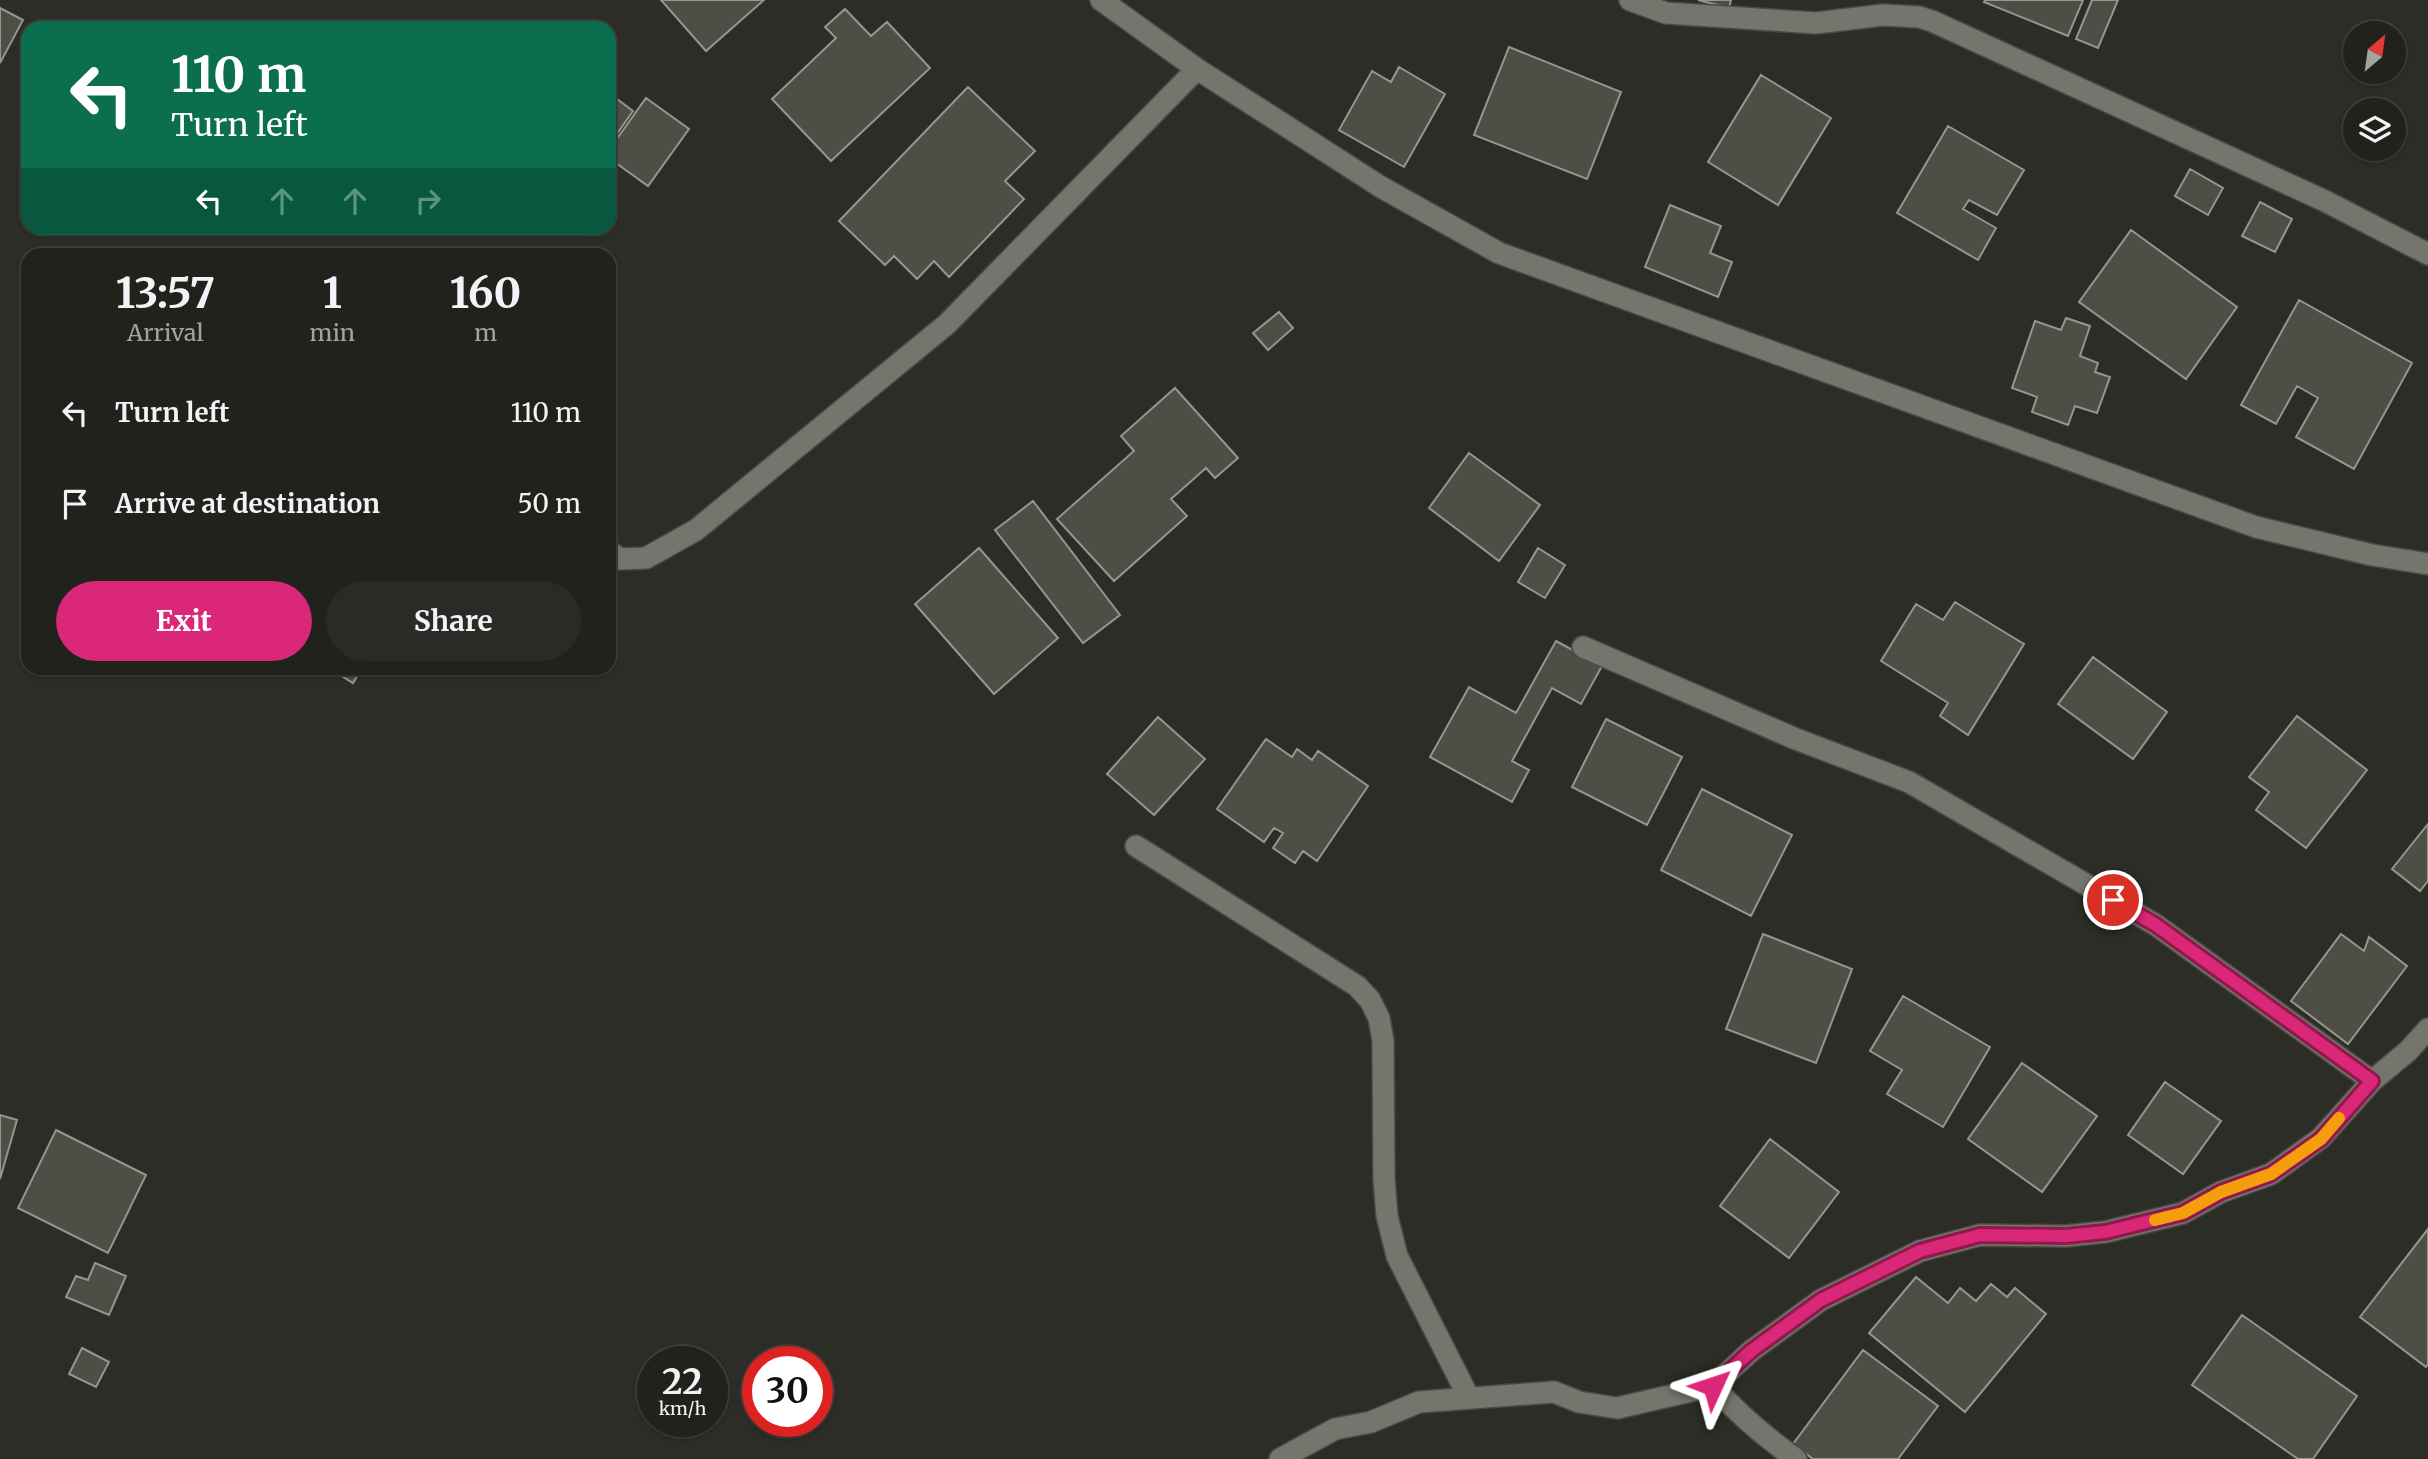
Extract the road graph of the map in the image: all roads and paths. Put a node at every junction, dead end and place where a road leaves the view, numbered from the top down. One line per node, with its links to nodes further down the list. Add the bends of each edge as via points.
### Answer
1 (1101, 0): 4 (street)
2 (1630, 0): 3 (street, via 1666,13 1816,23)
3 (1923, 9): 5 (street, via 1932,21 2312,195)
4 (1197, 69): 6 (street, via 947,324 696,530 646,558); 7 (street, via 1381,187 1499,253 2256,527)
5 (2428, 254)
6 (616, 556)
7 (2428, 564)
8 (1583, 647): 11 (street, via 1796,739 1909,782 2156,925)
9 (1136, 846): 13 (street, via 1357,986 1370,1000 1383,1041 1387,1216 1397,1256)
10 (2428, 1029): 11 (street)
11 (2372, 1081): 12 (street, via 2321,1139 2271,1174 2221,1192 2183,1213 2105,1232 1980,1235 1920,1251 1821,1300 1751,1351)
12 (1713, 1386): 13 (street, via 1617,1408 1579,1402 1554,1392); 15 (street, via 1753,1427)
13 (1469, 1398): 14 (street, via 1419,1402 1371,1422 1335,1429)
14 (1280, 1459)
15 (1796, 1459)

